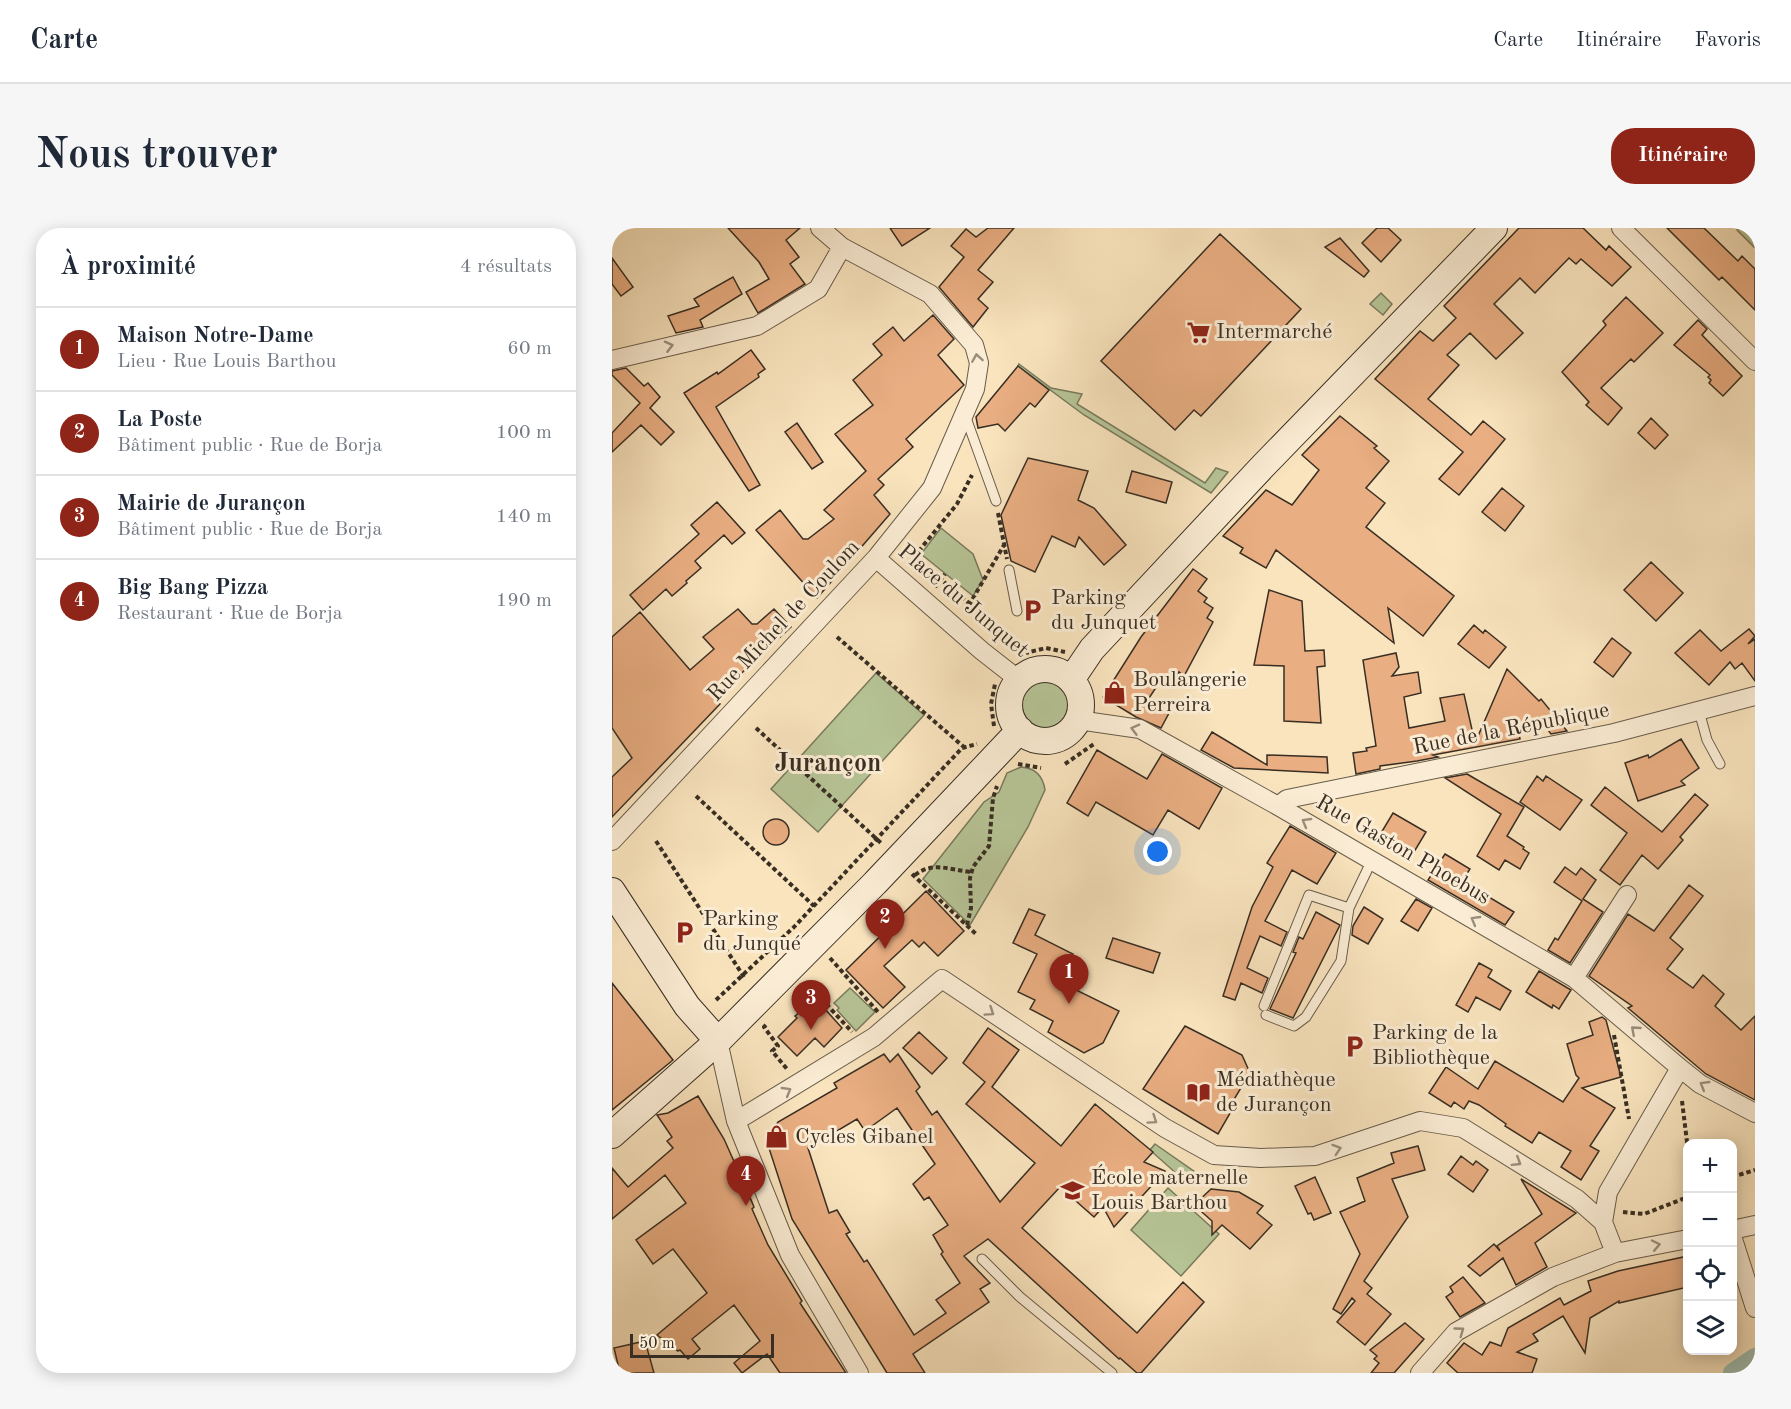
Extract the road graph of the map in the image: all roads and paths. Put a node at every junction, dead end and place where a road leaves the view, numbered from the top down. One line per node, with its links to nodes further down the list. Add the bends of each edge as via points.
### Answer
1 (820, 228): 4 (street, Rue Michel de Coulom)
2 (1494, 228): 23 (street, via 1264,465 1092,649)
3 (1628, 230): 6 (street)
4 (842, 247): 5 (street, one-way to 4, via 757,326 818,289); 7 (street, Rue Michel de Coulom, one-way to 4, via 975,389 979,363 974,345 930,294)
5 (612, 360)
6 (1755, 361)
7 (964, 413): 8 (lane); 13 (street, Rue Michel de Coulom, via 932,488)
8 (981, 459): 9 (lane); 12 (path, via 957,504)
9 (996, 501): 10 (path)
10 (1004, 544): 14 (path); 18 (path)
11 (901, 556): 12 (path, via 906,550)
12 (914, 557): 16 (path)
13 (876, 558): 22 (street, Place du Junquet, via 982,651); 41 (street, Rue Michel de Coulom)
14 (1009, 570): 19 (lane)
15 (945, 574): 16 (path)
16 (941, 579): 17 (path); 18 (path)
17 (931, 592)
18 (970, 604): 20 (path)
19 (1017, 611)
20 (962, 618)
21 (837, 637): 31 (path)
22 (1008, 679): 23 (street, via 1051,669); 28 (street, via 1013,689); 28 (path, via 991,704)
23 (1071, 680): 26 (street, via 1081,699)
24 (1755, 696): 25 (street, Rue de la République)
25 (1699, 711): 35 (lane, via 1707,740); 39 (street, Rue de la République, via 1614,733 1287,799)
26 (1078, 720): 28 (street, via 1056,739 1036,739); 39 (street, Rue Gaston Phoebus, one-way to 26, via 1140,729)
27 (756, 728): 40 (path)
28 (1007, 730): 52 (street)
29 (987, 741): 31 (path)
30 (1094, 744): 34 (path)
31 (964, 748): 32 (path); 40 (path)
32 (969, 752)
33 (1012, 763): 36 (path)
34 (1065, 764)
35 (1720, 764)
36 (1041, 768)
37 (1002, 777): 45 (path, via 993,798 989,846)
38 (696, 796): 48 (path)
39 (1278, 806): 44 (street, Rue Gaston Phoebus, one-way to 39)
40 (876, 839): 43 (path); 48 (path)
41 (612, 841)
42 (656, 841): 54 (path)
43 (881, 843)
44 (1372, 860): 49 (lane); 57 (street, Rue Gaston Phoebus, one-way to 44)
45 (971, 872): 50 (path); 50 (path, via 938,866 913,874)
46 (612, 891): 64 (street, via 687,1006)
47 (1627, 895): 57 (street)
48 (815, 908): 54 (path)
49 (1348, 908): 49 (lane, via 1341,961 1306,1017 1294,1026 1265,1011 1309,895)
50 (967, 925): 51 (path)
51 (977, 935)
52 (824, 951): 53 (path); 55 (street); 63 (path, via 878,1011)
53 (824, 968)
54 (743, 975): 58 (path); 60 (path)
55 (800, 975): 56 (path); 59 (path); 63 (path, via 856,1036); 64 (street)
56 (816, 976)
57 (1574, 978): 61 (street, Rue Gaston Phoebus)
58 (747, 982)
59 (799, 992)
60 (716, 1000)
61 (1604, 1003): 65 (street, Rue Gaston Phoebus, one-way to 61); 72 (path, via 1619,1051 1631,1131)
62 (769, 1022): 66 (path, via 764,1027 778,1046 772,1051)
63 (874, 1037): 69 (street, one-way to 63); 76 (street, one-way to 76, via 942,979 1165,1128 1214,1155 1315,1156 1420,1121 1463,1128)
64 (717, 1041): 69 (street); 70 (street)
65 (1680, 1068): 68 (street, Rue Gaston Phoebus, one-way to 65, via 1700,1084); 72 (street)
66 (790, 1072)
67 (1681, 1094): 71 (path)
68 (1755, 1113)
69 (736, 1120): 84 (street, via 790,1255)
70 (612, 1135)
71 (1687, 1139)
72 (1638, 1140): 76 (street, via 1608,1192)
73 (1755, 1170): 74 (path)
74 (1737, 1175)
75 (1683, 1199): 76 (path, via 1644,1214)
76 (1604, 1213): 81 (street)
77 (1755, 1225): 78 (street)
78 (1737, 1229)
79 (1683, 1240): 81 (street, one-way to 79)
80 (1736, 1247): 83 (street)
81 (1616, 1253): 86 (street, one-way to 81, via 1456,1332 1553,1278)
82 (982, 1259): 85 (lane, via 1020,1297)
83 (1755, 1308)
84 (859, 1373)
85 (1112, 1373)
86 (1420, 1373)

